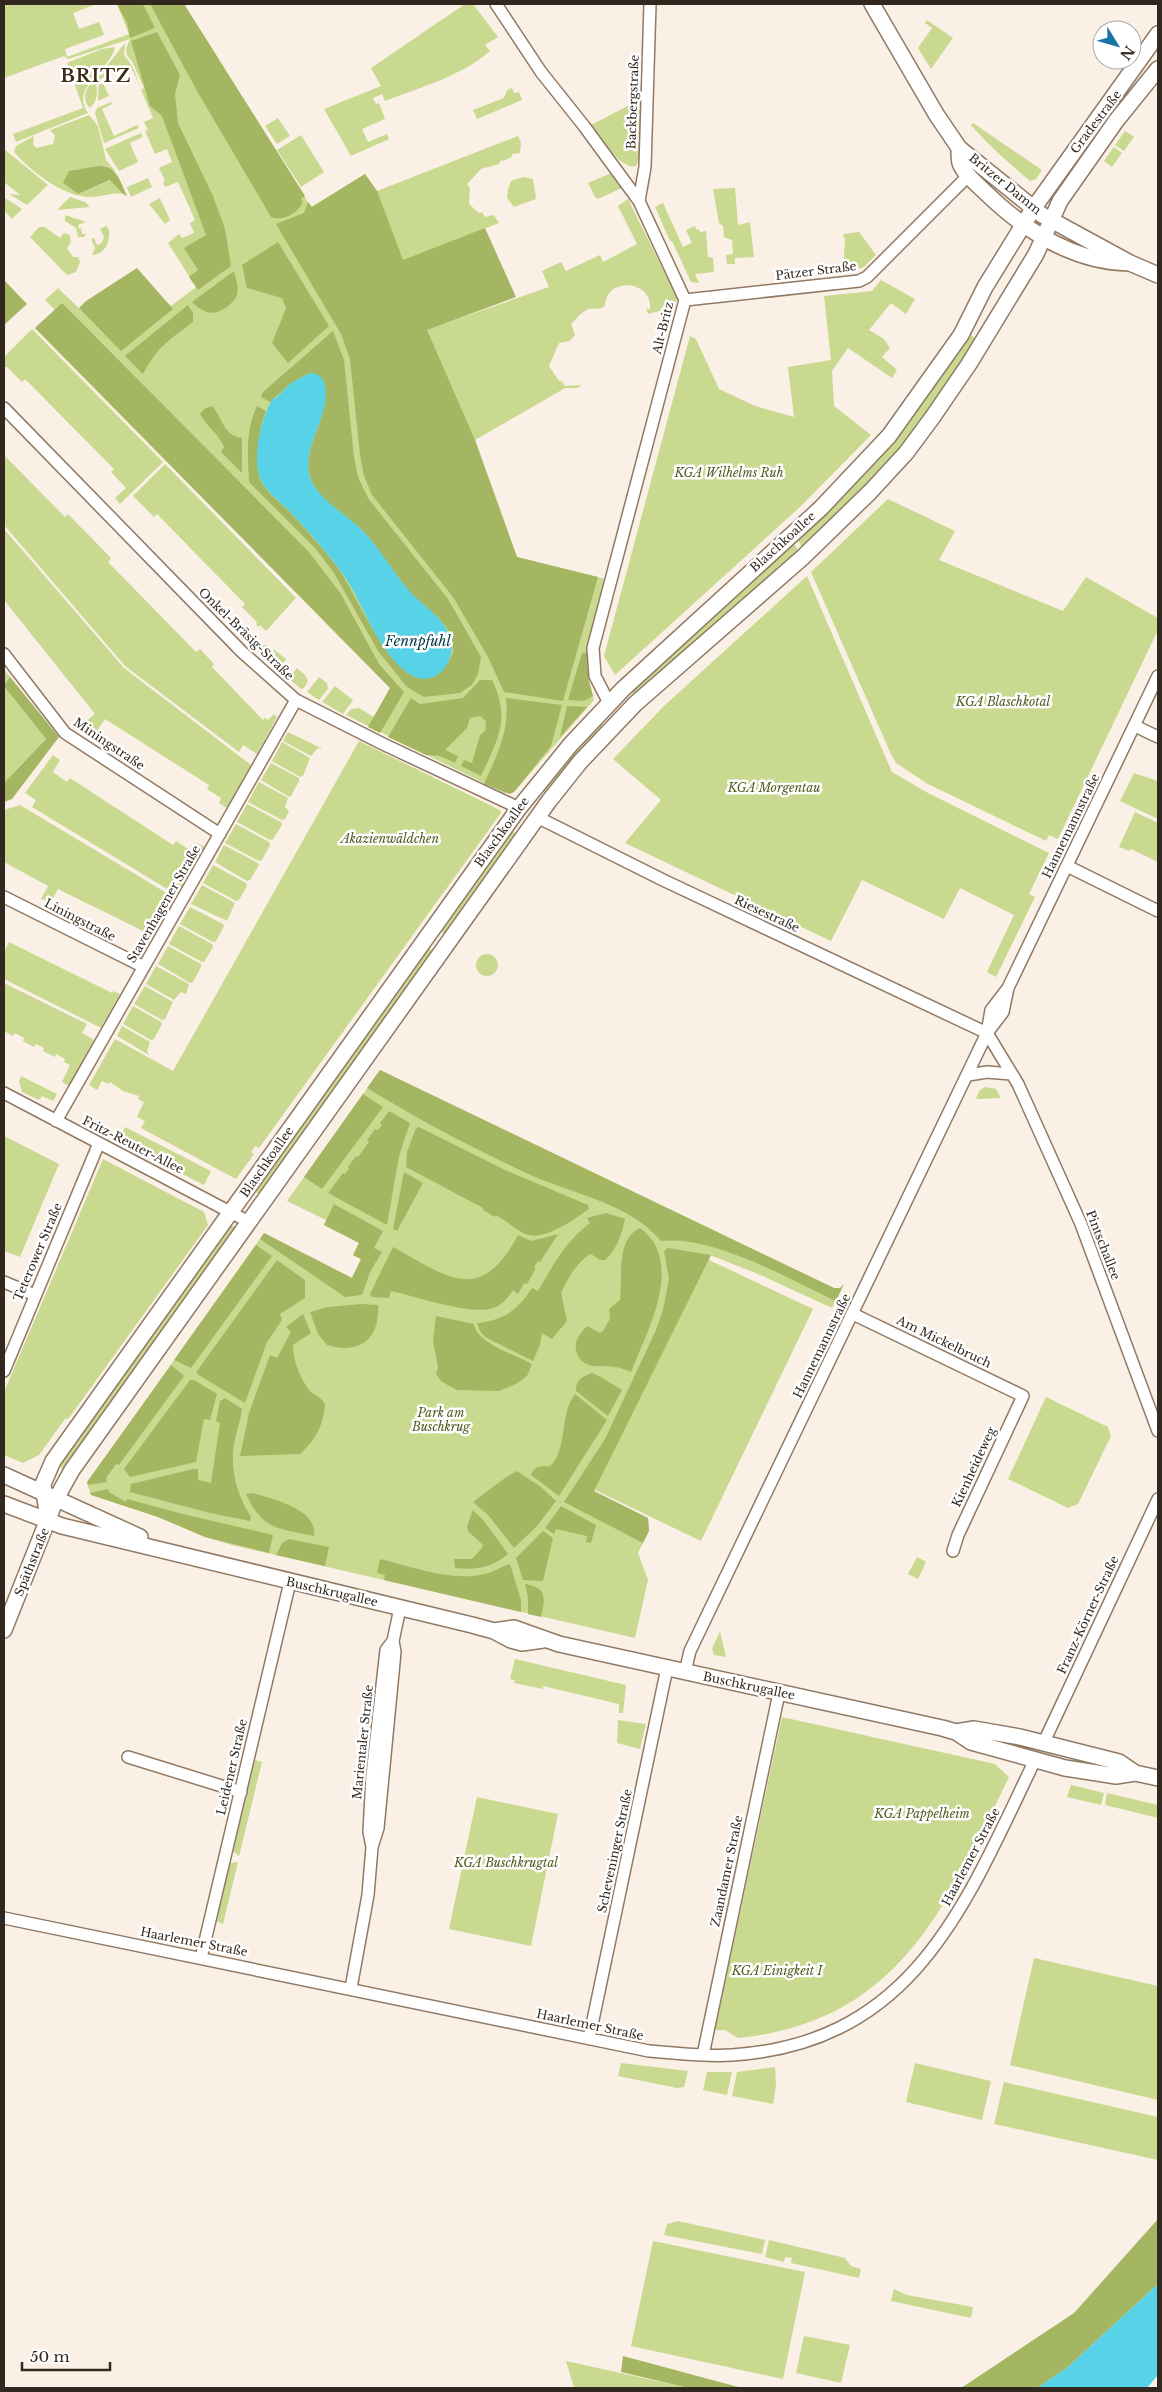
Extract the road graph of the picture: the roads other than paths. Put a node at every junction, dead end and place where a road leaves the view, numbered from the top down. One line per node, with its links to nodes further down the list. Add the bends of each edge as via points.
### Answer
1 (496, 4): 11 (street, Alt-Britz, via 540,72)
2 (650, 4): 11 (street, Backbergstraße, via 645,167)
3 (872, 4): 9 (main road, Britzer Damm)
4 (1158, 34): 5 (main road, Gradestraße)
5 (1142, 58)
6 (1142, 61): 8 (street)
7 (1134, 70): 12 (main road, Gradestraße)
8 (1158, 71): 13 (main road, Gradestraße, via 1116,121 1060,201)
9 (959, 148): 10 (main road, Britzer Damm, via 960,164); 12 (main road, Britzer Damm)
10 (969, 175): 14 (main road, Britzer Damm); 18 (street, Pätzer Straße, via 864,279)
11 (639, 200): 18 (street, Alt-Britz)
12 (1033, 209): 13 (main road, Britzer Damm); 14 (main road, Gradestraße)
13 (1051, 220): 15 (main road, Gradestraße); 16 (main road, Britzer Damm)
14 (1024, 224): 15 (main road, Britzer Damm); 23 (main road, Blaschkoallee, via 985,287 961,336 885,441 822,508)
15 (1044, 238): 16 (main road, Britzer Damm, via 1108,262); 27 (main road, Blaschkoallee, via 948,395 895,465 802,558 635,704 580,762)
16 (1130, 263): 17 (main road, Britzer Damm)
17 (1158, 275)
18 (685, 300): 23 (street, Alt-Britz, via 594,648 595,676)
19 (4, 408): 22 (street, Onkel-Bräsig-Straße, via 246,656)
20 (4, 654): 28 (street, Miningstraße, via 65,733)
21 (1158, 676): 24 (street, Hannemannstraße)
22 (296, 700): 26 (street, Onkel-Bräsig-Straße); 28 (street, Stavenhagener Straße)
23 (609, 703): 26 (main road, Blaschkoallee)
24 (1135, 726): 25 (street); 29 (street, Hannemannstraße)
25 (1158, 737)
26 (519, 808): 39 (main road, Blaschkoallee)
27 (537, 817): 33 (street, Riesestraße); 40 (main road, Blaschkoallee)
28 (220, 834): 32 (street, Stavenhagener Straße)
29 (1067, 866): 31 (street); 33 (street, Hannemannstraße, via 1008,988 991,1010)
30 (4, 897): 32 (street, Liningstraße)
31 (1158, 911)
32 (144, 967): 37 (street, Stavenhagener Straße)
33 (987, 1033): 34 (street, Pintschallee); 35 (street, Hannemannstraße)
34 (1011, 1074): 35 (street, via 987,1072); 46 (street, Pintschallee, via 1082,1224)
35 (968, 1075): 43 (street, Hannemannstraße)
36 (4, 1093): 37 (street, Fritz-Reuter-Allee)
37 (56, 1121): 38 (street, Fritz-Reuter-Allee)
38 (99, 1143): 39 (street, Fritz-Reuter-Allee); 42 (street, Teterower Straße)
39 (231, 1212): 40 (street, Fritz-Reuter-Allee); 48 (main road, Blaschkoallee, via 53,1462 45,1476)
40 (249, 1222): 48 (main road, Blaschkoallee, via 66,1479)
41 (4, 1282): 42 (street)
42 (35, 1295): 44 (street, Teterower Straße)
43 (853, 1314): 45 (street, Am Mickelbruch); 58 (street, Hannemannstraße, via 690,1651)
44 (4, 1371)
45 (1023, 1396): 53 (street, Kienheideweg)
46 (1158, 1431)
47 (4, 1475): 48 (main road, Buschkrugallee)
48 (50, 1496): 51 (main road, Späthstraße); 52 (main road, Buschkrugallee)
49 (1158, 1499): 61 (street, Franz-Körner-Straße)
50 (4, 1504): 51 (main road, Buschkrugallee)
51 (48, 1521): 52 (main road, Buschkrugallee); 56 (main road, Späthstraße)
52 (171, 1551): 54 (main road, Buschkrugallee)
53 (953, 1551)
54 (290, 1582): 55 (main road, Buschkrugallee); 66 (street, Leidener Straße)
55 (400, 1608): 57 (main road, Buschkrugallee, via 494,1631 512,1640 543,1640); 69 (street, Marientaler Straße, via 394,1641 386,1650 372,1775 368,1894)
56 (4, 1630)
57 (667, 1668): 58 (main road, Buschkrugallee); 70 (street, Scheveninger Straße)
58 (686, 1672): 59 (main road, Buschkrugallee)
59 (779, 1693): 60 (main road, Buschkrugallee); 71 (street, Zaandamer Straße)
60 (956, 1732): 61 (main road, Buschkrugallee, via 974,1729); 63 (main road, Buschkrugallee, via 972,1742)
61 (1043, 1744): 63 (main road); 64 (main road, Buschkrugallee, via 1119,1762)
62 (128, 1758): 66 (street)
63 (1035, 1760): 64 (main road, Buschkrugallee, via 1116,1776); 71 (street, Haarlemer Straße, via 972,1889 933,1949 902,1985 870,2010 808,2041 759,2052)
64 (1135, 1773): 65 (main road, Buschkrugallee)
65 (1158, 1778)
66 (241, 1792): 68 (street, Leidener Straße)
67 (4, 1918): 68 (street, Haarlemer Straße)
68 (201, 1958): 69 (street, Haarlemer Straße)
69 (351, 1988): 70 (street, Haarlemer Straße)
70 (589, 2039): 71 (street, Haarlemer Straße, via 649,2051)
71 (703, 2055)

